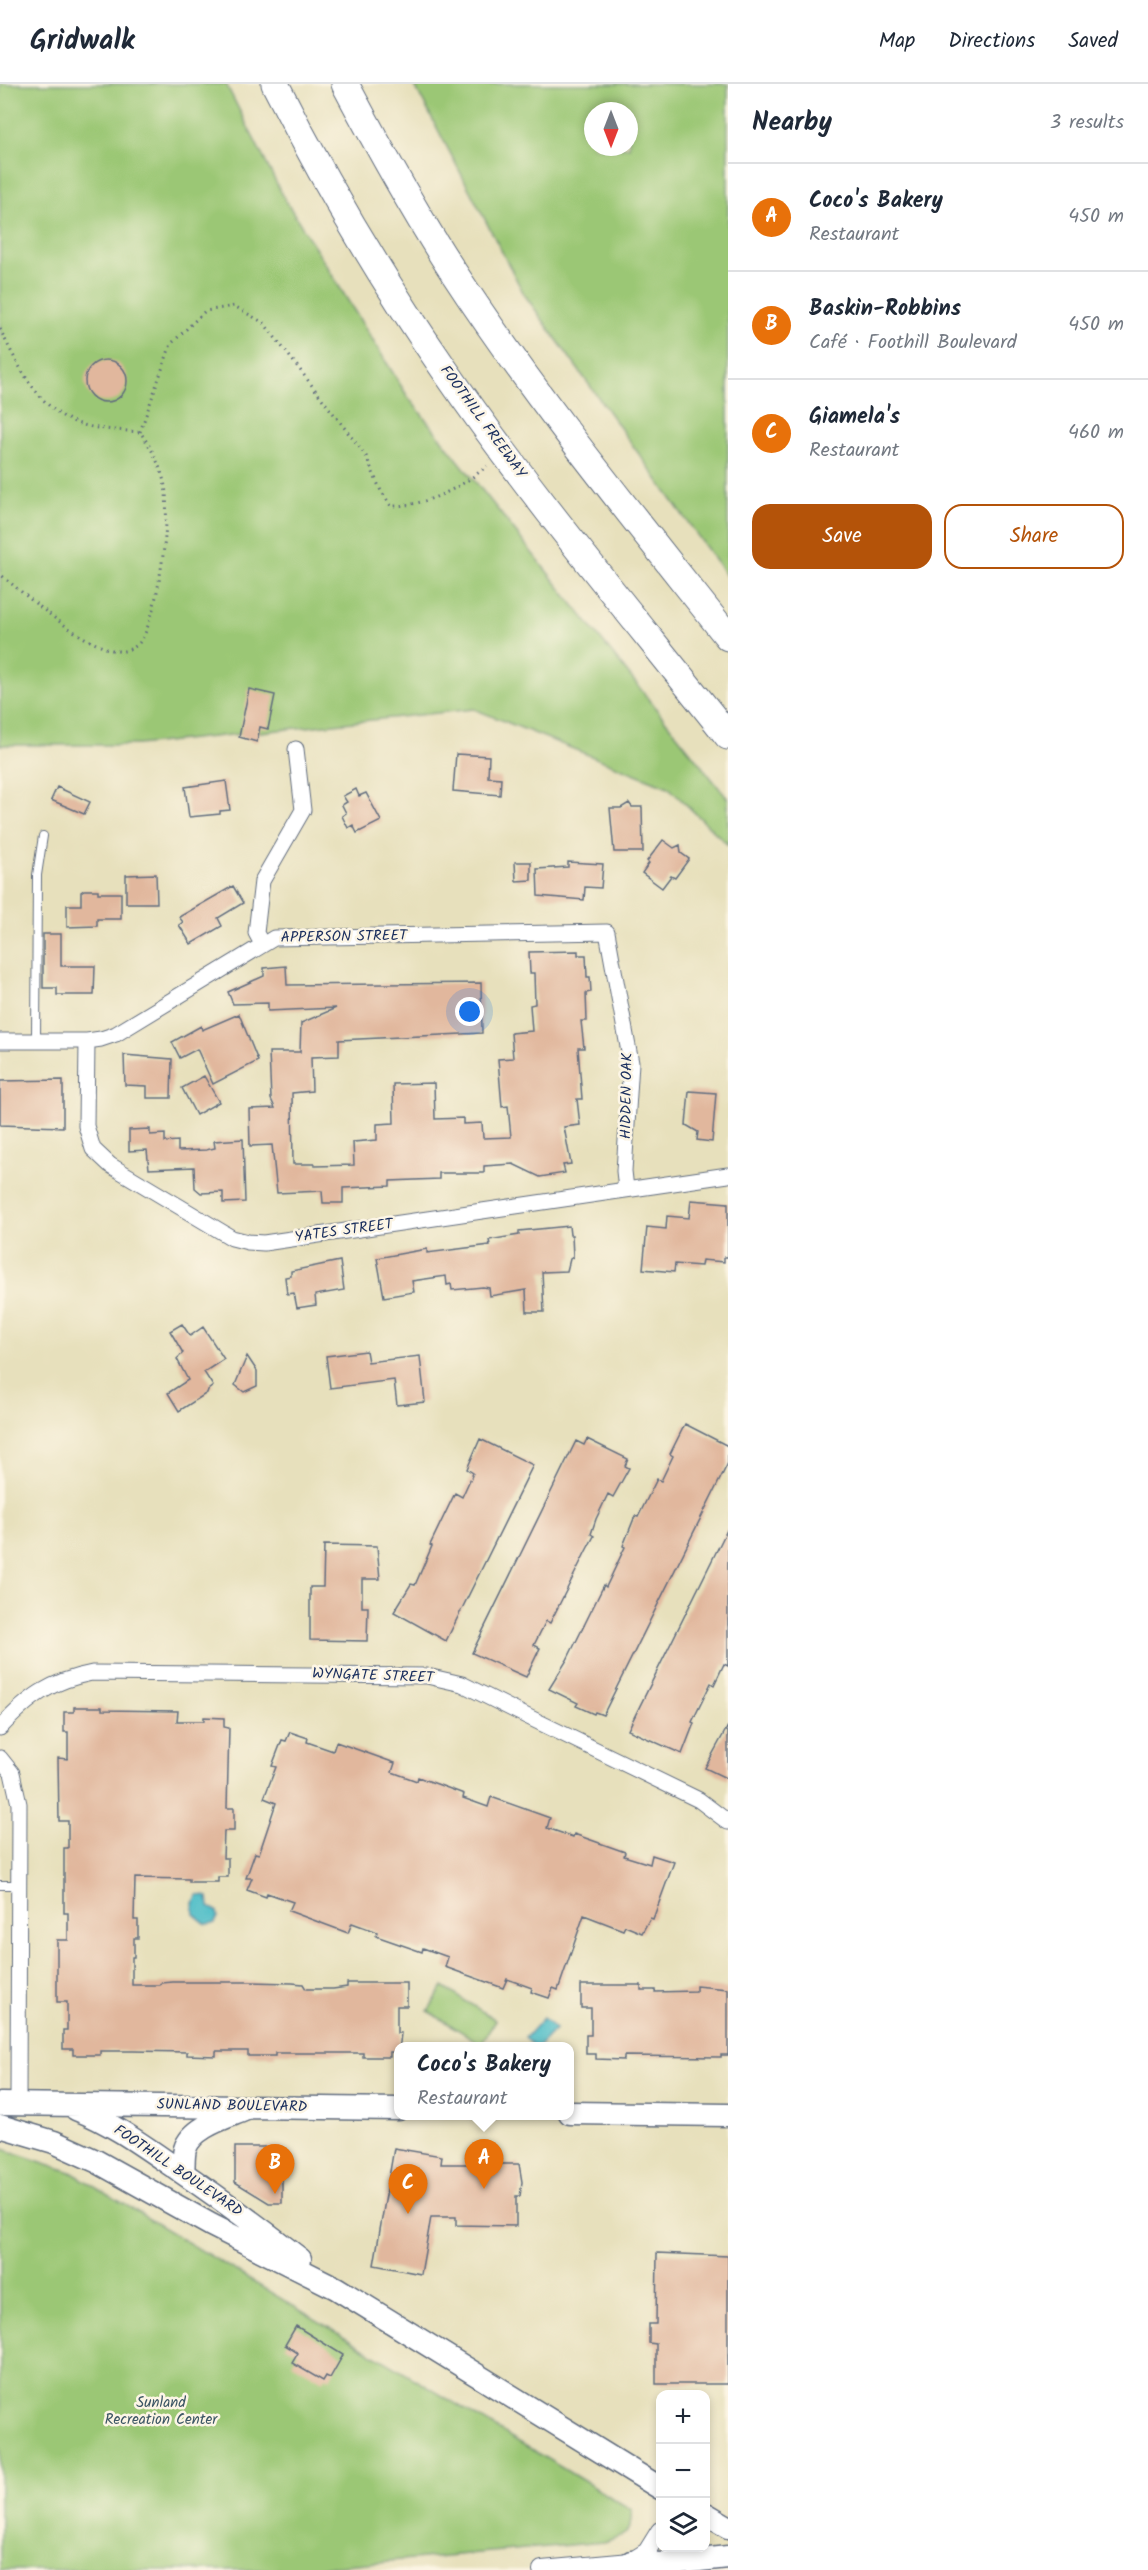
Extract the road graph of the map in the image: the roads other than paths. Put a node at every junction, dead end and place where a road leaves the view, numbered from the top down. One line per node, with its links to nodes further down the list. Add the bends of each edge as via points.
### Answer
1 (275, 84): 4 (highway, FOOTHILL FREEWAY, via 362,243 438,361 504,452)
2 (345, 84): 3 (highway, via 416,212 496,335)
3 (728, 637)
4 (728, 736)
5 (296, 750): 8 (street, via 303,810 262,881 256,933)
6 (43, 836): 10 (lane, via 37,875)
7 (607, 932): 8 (street, APPERSON STREET, via 280,937); 13 (street, HIDDEN OAK, via 631,1063)
8 (262, 944): 11 (street, APPERSON STREET, via 116,1034)
9 (0, 1041): 10 (street, APPERSON STREET)
10 (36, 1041): 11 (street, APPERSON STREET)
11 (87, 1041): 13 (street, YATES STREET, via 86,1126 93,1149 110,1165 232,1238 264,1243)
12 (728, 1175): 13 (street, YATES STREET)
13 (626, 1189)
14 (0, 1728): 16 (street, WYNGATE STREET, via 42,1690 70,1677 92,1673 427,1676 462,1684 699,1800)
15 (0, 1758): 18 (street, via 12,1773 17,1791)
16 (728, 1822)
17 (0, 1885): 18 (lane)
18 (20, 1885): 19 (street)
19 (9, 2104): 20 (main road, FOOTHILL BOULEVARD)
20 (66, 2105): 21 (main road, SUNLAND BOULEVARD); 26 (main road, FOOTHILL BOULEVARD, via 114,2127)
21 (257, 2106): 22 (main road, SUNLAND BOULEVARD); 26 (main road, via 219,2120 194,2138 186,2147)
22 (394, 2109)
23 (574, 2113): 24 (main road)
24 (728, 2115)
25 (0, 2126): 27 (main road, FOOTHILL BOULEVARD, via 54,2142 96,2161 211,2226)
26 (183, 2173): 27 (main road, FOOTHILL BOULEVARD)
27 (336, 2288): 28 (main road, FOOTHILL BOULEVARD)
28 (656, 2486)
29 (710, 2517): 30 (main road)
30 (728, 2527)
31 (656, 2537): 33 (street, via 647,2552)
32 (728, 2557): 33 (main road, via 661,2564)
33 (630, 2562): 34 (street)
34 (542, 2570)

